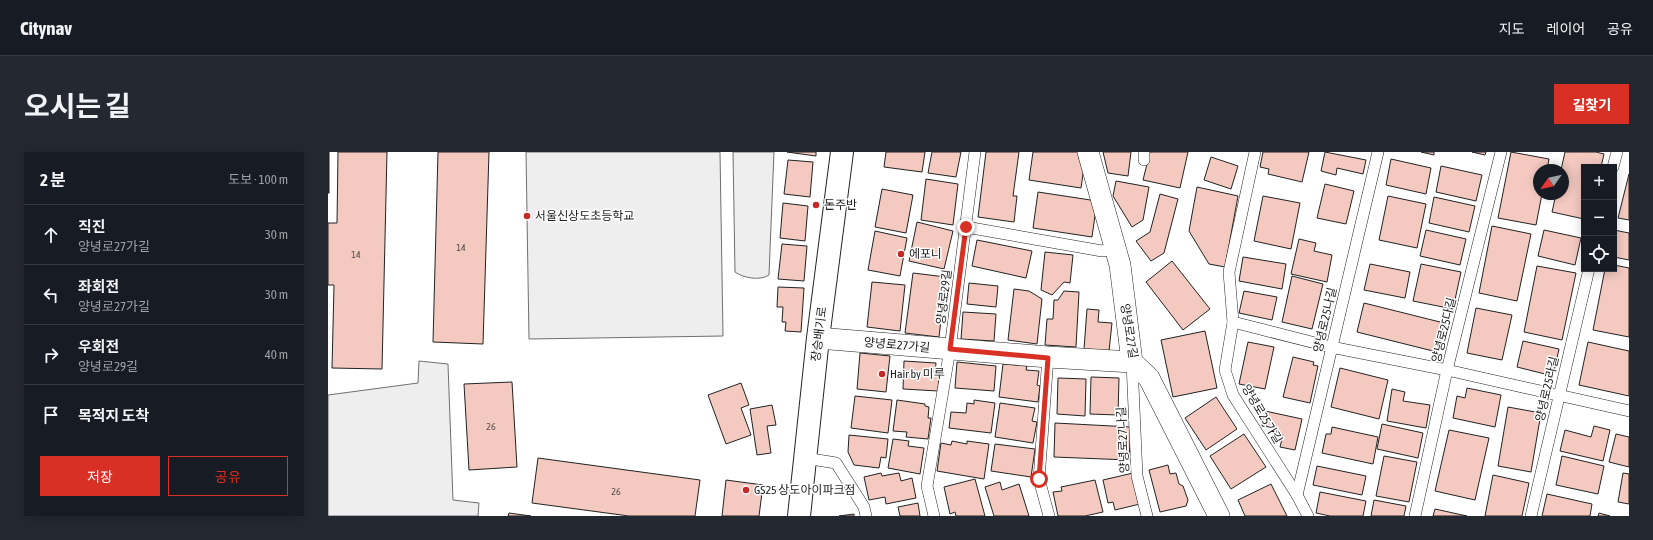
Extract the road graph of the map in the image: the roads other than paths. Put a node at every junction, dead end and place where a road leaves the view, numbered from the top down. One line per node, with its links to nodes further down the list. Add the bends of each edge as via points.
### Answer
1 (842, 152): 13 (main road, 장승배기로)
2 (976, 152): 9 (lane, 양녕로29길)
3 (1088, 152): 10 (street, 양녕로27길)
4 (1255, 152): 12 (lane, 양녕로25가길, via 1229,272)
5 (1378, 152): 14 (lane, 양녕로25나길)
6 (1501, 152): 18 (lane, 양녕로25다길)
7 (1616, 152): 8 (lane)
8 (1614, 164)
9 (966, 227): 10 (lane, via 1102,251); 15 (lane, 양녕로29길)
10 (1116, 249): 17 (street, 양녕로27길)
11 (1588, 272): 19 (lane, 양녕로25라길)
12 (1233, 322): 14 (lane); 22 (lane, 양녕로25가길, via 1225,370 1233,395)
13 (818, 338): 15 (street, 양녕로27가길); 21 (main road, 장승배기로)
14 (1332, 347): 18 (lane); 22 (lane, 양녕로25나길)
15 (950, 349): 16 (street, 양녕로27가길); 25 (lane, 양녕로29길, via 927,486)
16 (1048, 358): 17 (street, 양녕로27가길); 26 (lane, via 1039,479)
17 (1132, 362): 27 (lane, 양녕로27나길, via 1138,476); 28 (street, 양녕로27길, via 1149,378)
18 (1448, 370): 19 (lane); 30 (lane, 양녕로25다길)
19 (1559, 396): 20 (lane); 31 (lane, 양녕로25라길)
20 (1629, 411)
21 (805, 458): 23 (main road, 장승배기로); 24 (lane, via 836,463 864,508)
22 (1297, 495): 29 (lane, 양녕로25가길)
23 (799, 516)
24 (866, 516)
25 (934, 516)
26 (1049, 516)
27 (1147, 516)
28 (1219, 516)
29 (1308, 516)
30 (1415, 516)
31 (1531, 516)

